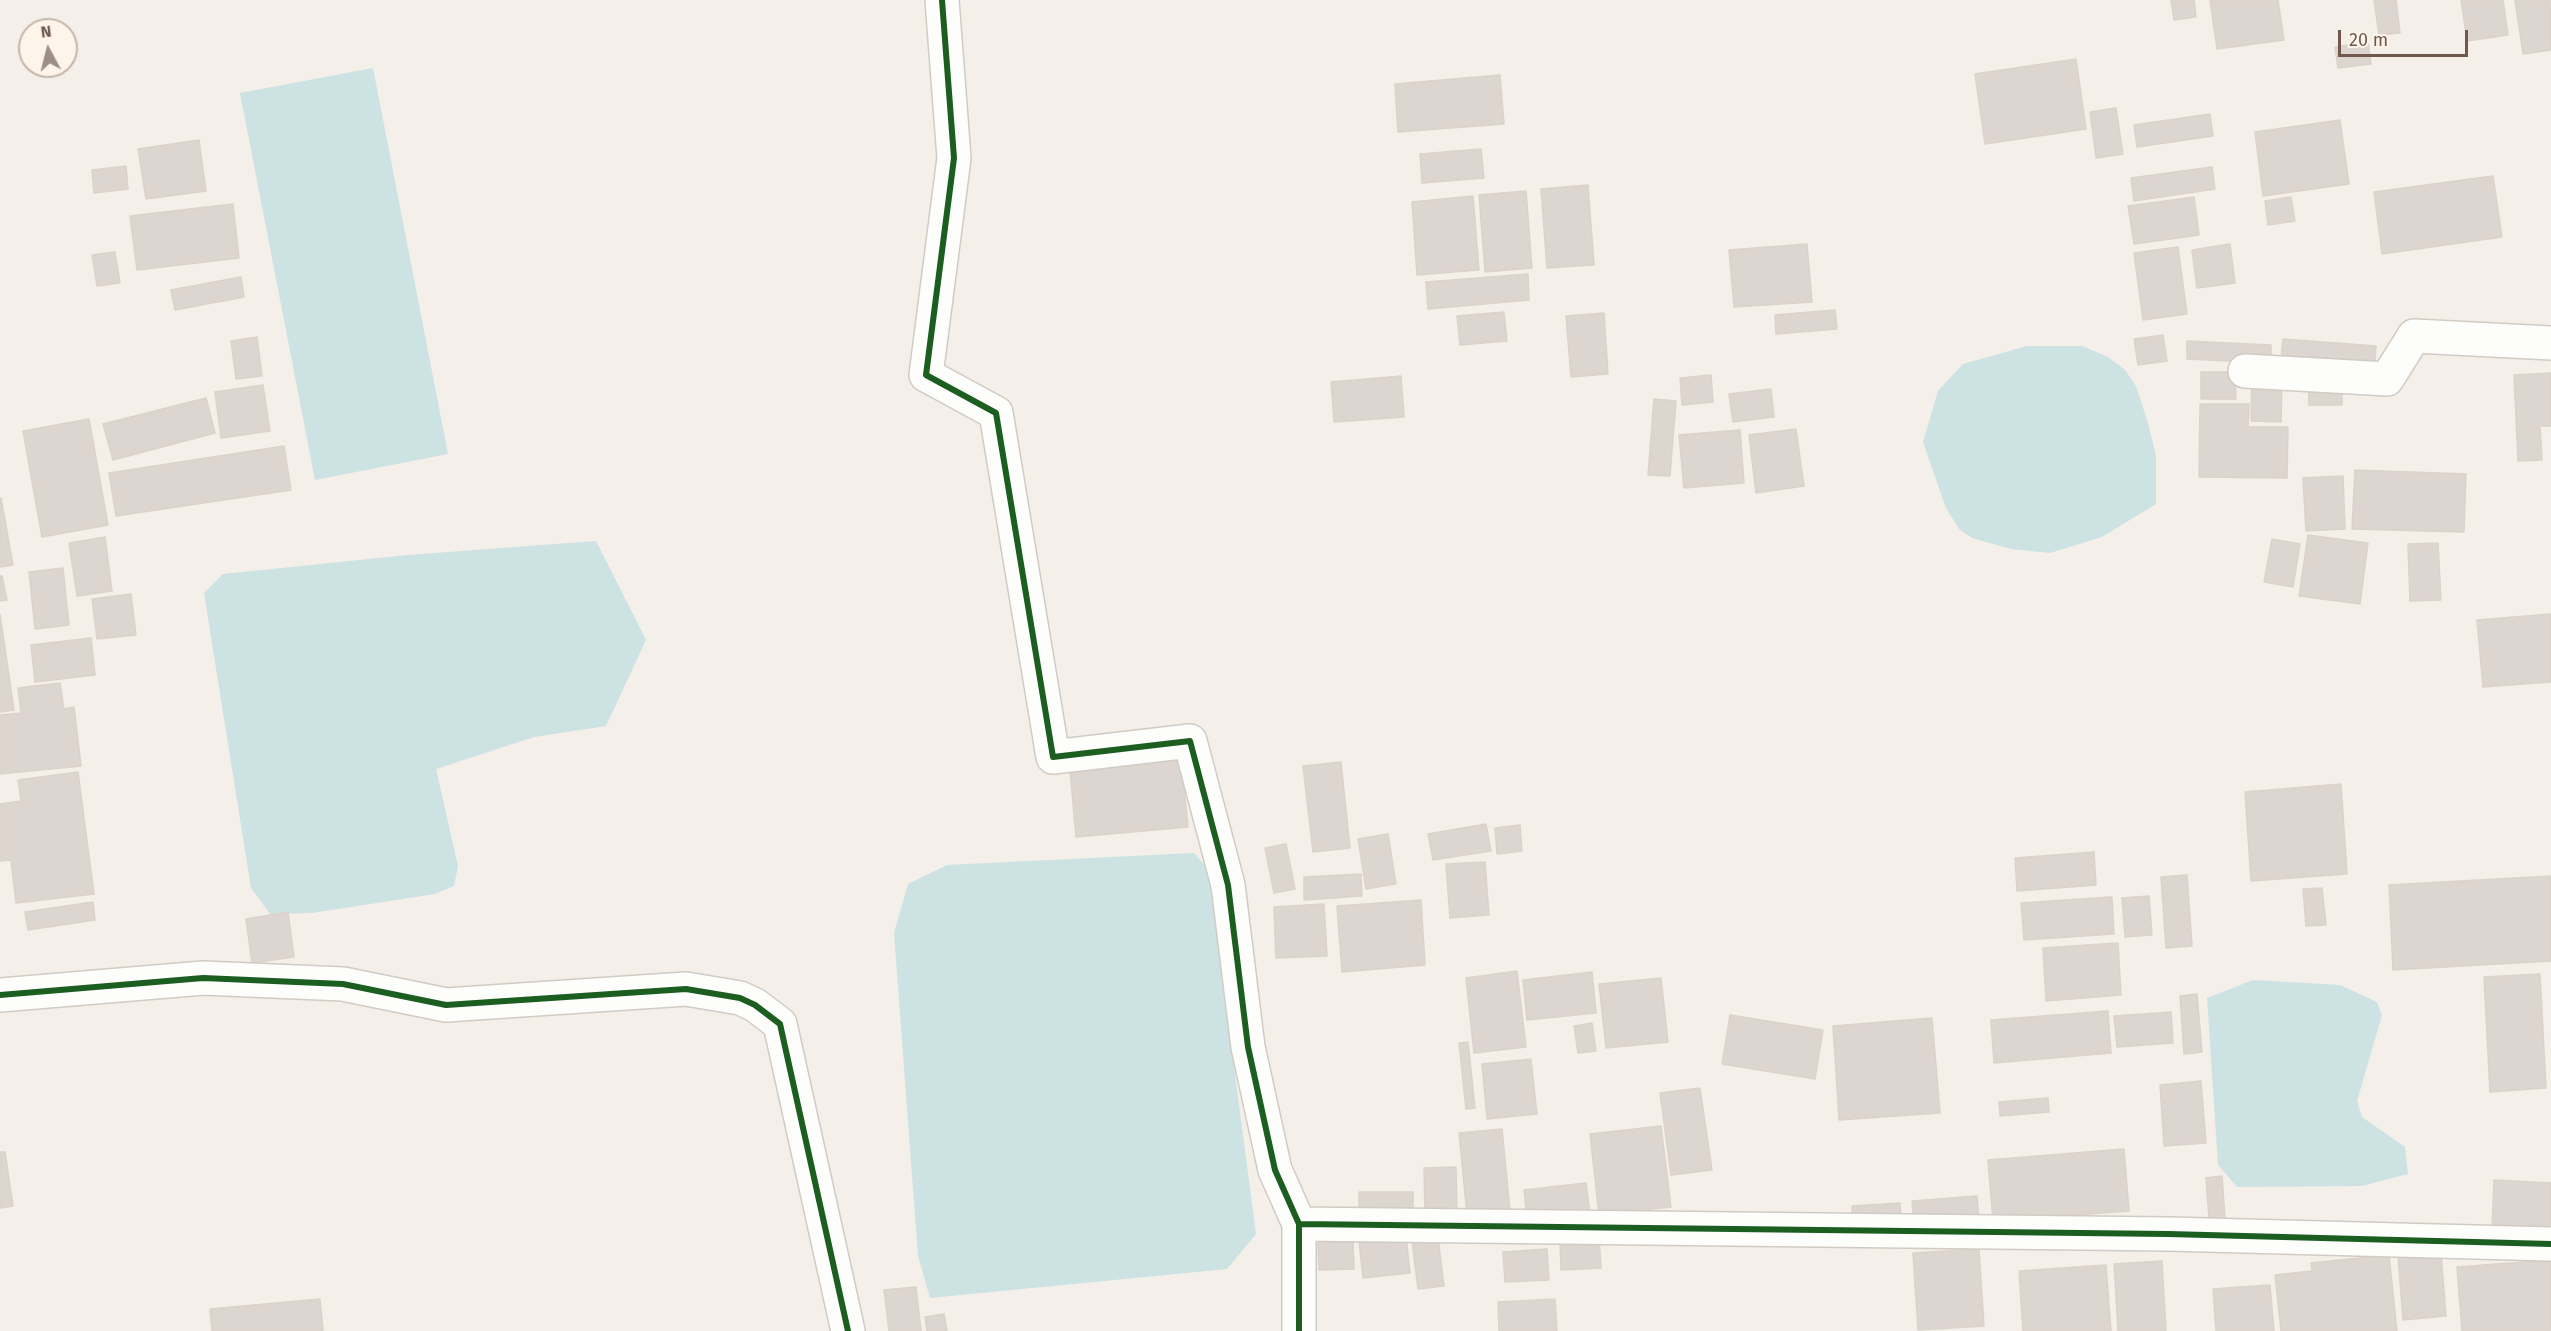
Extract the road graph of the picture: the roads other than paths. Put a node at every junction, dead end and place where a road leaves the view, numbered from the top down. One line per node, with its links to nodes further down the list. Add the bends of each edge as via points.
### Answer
1 (942, 0): 5 (street, via 954,158 926,375 996,414 1053,757 1190,741 1228,885 1248,1047 1275,1170)
2 (2551, 343): 3 (street, via 2414,336 2387,380)
3 (2245, 371)
4 (0, 995): 7 (street, via 203,978 343,984 446,1005 686,989 740,998 780,1024)
5 (1299, 1224): 6 (street, via 2168,1234); 8 (street)
6 (2551, 1244)
7 (848, 1331)
8 (1299, 1331)

